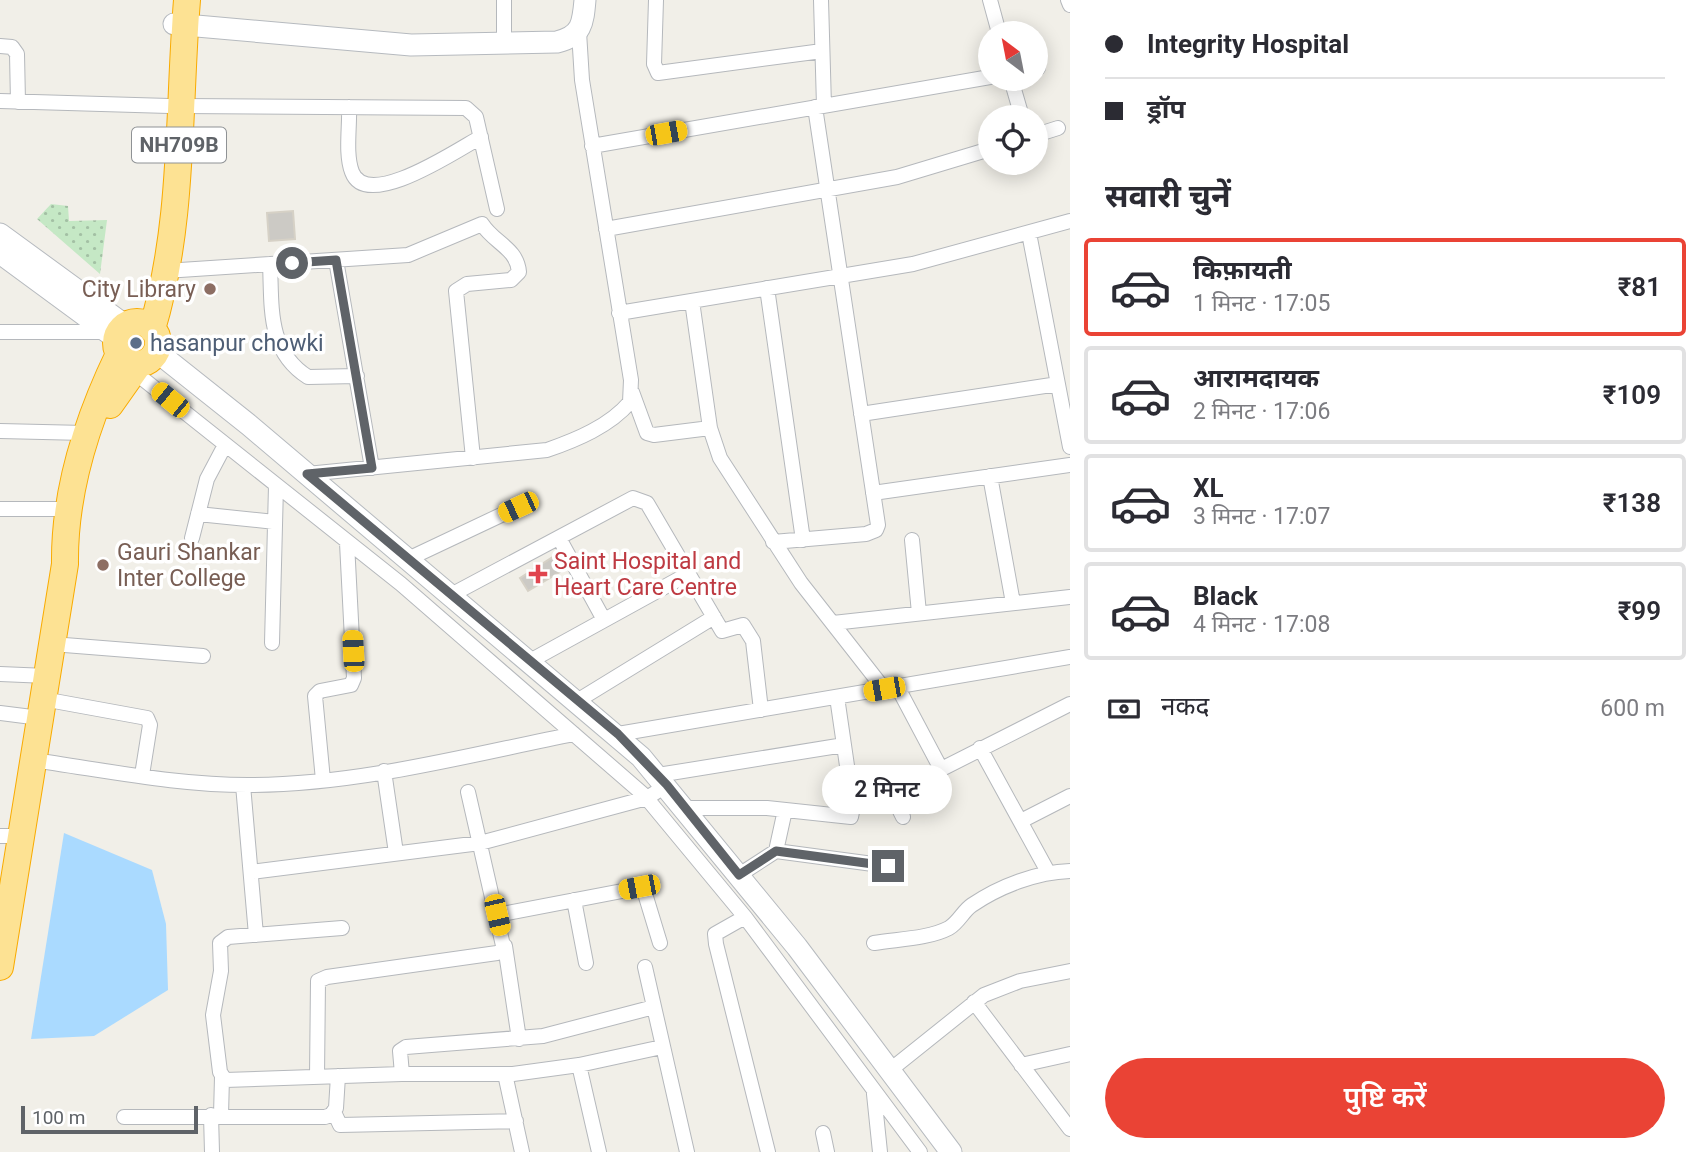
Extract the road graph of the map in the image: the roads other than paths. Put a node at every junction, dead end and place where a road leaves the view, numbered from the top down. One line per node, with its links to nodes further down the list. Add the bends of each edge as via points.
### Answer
1 (504, 0): 11 (street)
2 (585, 0): 10 (street)
3 (656, 0): 13 (street, via 654,64 658,73)
4 (821, 0): 13 (street)
5 (990, 0): 9 (street)
6 (1068, 0): 7 (street)
7 (1070, 5)
8 (180, 12): 11 (street, via 367,43); 17 (highway, NH709B)
9 (996, 21)
10 (579, 32): 11 (street, via 557,42); 23 (street)
11 (504, 44)
12 (0, 46): 16 (street, via 12,47 18,54)
13 (822, 51): 19 (street)
14 (978, 79): 19 (street)
15 (0, 101): 16 (street)
16 (18, 102): 17 (street)
17 (175, 106): 18 (street); 34 (highway, NH709B, via 175,209); 40 (highway, NH709B, via 160,237)
18 (349, 107): 22 (street, via 466,108 476,117); 22 (street, via 351,167 365,184 397,182)
19 (819, 107): 23 (street); 25 (street)
20 (1058, 128): 21 (street)
21 (1048, 131)
22 (481, 136): 26 (street)
23 (592, 145): 28 (street)
24 (978, 153): 25 (street, via 897,177)
25 (827, 191): 28 (street); 35 (street)
26 (497, 209)
27 (1070, 220): 29 (street)
28 (606, 229): 38 (street)
29 (1029, 233): 35 (street, via 913,264); 42 (street)
30 (0, 234): 40 (street)
31 (0, 253): 40 (street)
32 (336, 260): 33 (street); 41 (street); 50 (street, via 408,255 481,223 514,253 516,278 467,284 456,291)
33 (270, 264): 34 (street); 41 (street, via 274,333 283,355 307,377)
34 (165, 271): 40 (highway, NH709B)
35 (838, 277): 36 (street); 44 (street)
36 (767, 288): 37 (street); 64 (street)
37 (692, 301): 38 (street); 45 (street)
38 (620, 313): 43 (street)
39 (0, 332): 40 (street)
40 (132, 343): 47 (highway, NH709B); 48 (street); 53 (street); 69 (highway, NH709B, via 104,419)
41 (356, 376): 52 (street)
42 (1058, 384): 44 (street); 49 (street)
43 (632, 392): 45 (street, via 648,433); 50 (street, via 630,402 615,417 562,444)
44 (861, 414): 56 (street)
45 (710, 428): 66 (street, via 720,457)
46 (0, 431): 47 (street)
47 (85, 433): 59 (highway, NH709B)
48 (225, 444): 55 (street); 60 (street, via 207,479)
49 (1070, 447)
50 (473, 458): 52 (street)
51 (1070, 465): 54 (street)
52 (372, 468): 53 (street)
53 (307, 474): 68 (street)
54 (990, 476): 56 (street); 73 (street)
55 (276, 486): 61 (street); 67 (street)
56 (873, 493): 64 (street, via 878,525 872,533)
57 (518, 507): 68 (street)
58 (0, 509): 59 (street)
59 (68, 509): 69 (highway, NH709B)
60 (198, 514): 61 (street); 62 (street)
61 (275, 522): 78 (street)
62 (192, 538)
63 (559, 538): 70 (street, via 640,498); 72 (street); 76 (street)
64 (803, 540): 66 (street)
65 (912, 540): 74 (street)
66 (773, 542): 77 (street)
67 (347, 543): 72 (street); 100 (street, via 354,678 351,685 315,696)
68 (408, 559): 72 (street)
69 (65, 564): 79 (highway, NH709B)
70 (688, 574): 75 (street); 76 (street)
71 (1070, 597): 73 (street)
72 (442, 601): 82 (street); 85 (street)
73 (1013, 603): 74 (street)
74 (919, 613): 77 (street)
75 (713, 617): 88 (street); 90 (street, via 724,632 740,625 751,635)
76 (604, 620): 82 (street)
77 (832, 623): 84 (street)
78 (272, 643)
79 (52, 644): 80 (street); 87 (highway, NH709B)
80 (203, 656)
81 (1070, 657): 84 (street)
82 (530, 661): 85 (street)
83 (0, 674): 87 (street)
84 (891, 688): 86 (street); 97 (street)
85 (541, 689): 88 (street); 92 (street)
86 (836, 697): 90 (street); 94 (street)
87 (43, 698): 91 (street); 96 (highway, NH709B); 99 (street, via 147,718 150,725)
88 (577, 701): 93 (street)
89 (1070, 704): 95 (street)
90 (761, 710): 93 (street)
91 (0, 713)
92 (574, 734): 98 (street); 102 (street)
93 (618, 734): 102 (street)
94 (844, 745): 102 (street); 106 (street, via 851,817)
95 (980, 748): 97 (street); 108 (street)
96 (32, 760): 99 (street); 109 (highway, NH709B)
97 (940, 769): 107 (street, via 897,793 897,808)
98 (384, 771): 100 (street); 112 (street)
99 (142, 775): 101 (street)
100 (323, 780): 101 (street)
101 (243, 785): 115 (street)
102 (657, 788): 105 (street); 110 (street); 120 (street)
103 (468, 792): 110 (street)
104 (1070, 796): 108 (street)
105 (685, 808): 106 (street); 117 (street)
106 (785, 810): 111 (street)
107 (903, 817)
108 (1021, 821): 116 (street)
109 (10, 836): 127 (highway, NH709B)
110 (480, 843): 112 (street); 119 (street)
111 (776, 851): 113 (street); 117 (street)
112 (397, 853): 115 (street)
113 (888, 866)
114 (1070, 871): 116 (street)
115 (250, 872): 122 (street)
116 (1048, 872): 124 (street, via 972,905 950,927)
117 (739, 875): 137 (street)
118 (574, 900): 119 (street); 123 (street, via 643,887); 126 (street)
119 (497, 915): 125 (street)
120 (746, 917): 143 (street); 154 (street, via 719,929 716,944)
121 (342, 928): 122 (street)
122 (256, 935): 141 (street, via 228,937 219,943 221,971 213,1014)
123 (660, 943)
124 (874, 943)
125 (505, 946): 132 (street); 142 (street, via 497,953 318,981)
126 (586, 963)
127 (0, 967)
128 (645, 967): 131 (street)
129 (1070, 971): 130 (street, via 1020,981)
130 (974, 1002): 136 (street); 137 (street)
131 (654, 1007): 132 (street, via 575,1030); 133 (street)
132 (519, 1039): 138 (street, via 406,1047 400,1051)
133 (662, 1047): 135 (street); 153 (street)
134 (1070, 1054): 136 (street)
135 (579, 1065): 139 (street); 152 (street)
136 (1021, 1065): 148 (street)
137 (889, 1071): 158 (street)
138 (402, 1074): 139 (street); 140 (street)
139 (505, 1074): 147 (street)
140 (338, 1076): 142 (street); 144 (street)
141 (222, 1077): 142 (street, via 229,1081); 145 (street)
142 (317, 1077)
143 (874, 1093): 156 (street); 157 (street)
144 (334, 1112): 145 (street, via 325,1117); 147 (street, via 340,1125)
145 (216, 1115): 146 (street); 150 (street)
146 (124, 1117)
147 (516, 1121): 151 (street)
148 (1070, 1129)
149 (822, 1133): 155 (street)
150 (212, 1152)
151 (523, 1152)
152 (599, 1152)
153 (687, 1152)
154 (768, 1152)
155 (827, 1152)
156 (880, 1152)
157 (920, 1152)
158 (951, 1152)

